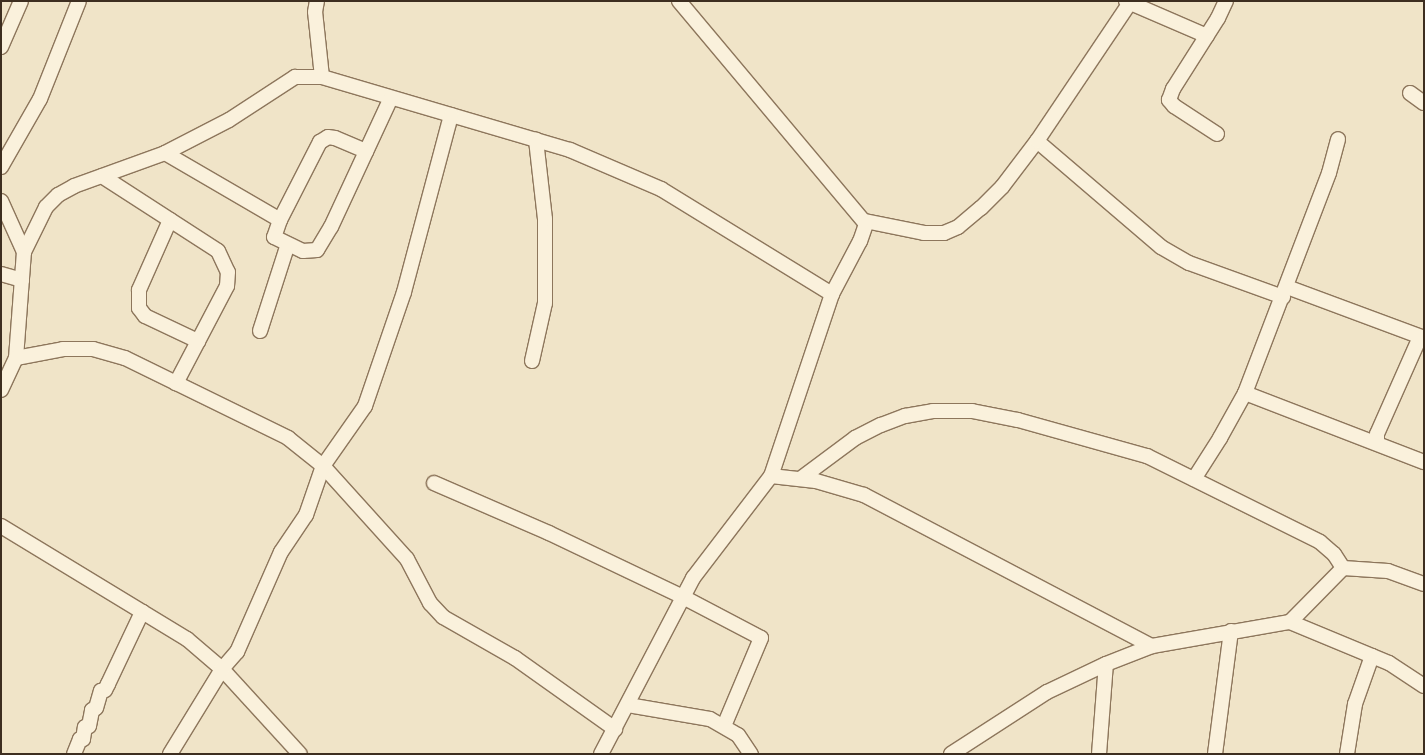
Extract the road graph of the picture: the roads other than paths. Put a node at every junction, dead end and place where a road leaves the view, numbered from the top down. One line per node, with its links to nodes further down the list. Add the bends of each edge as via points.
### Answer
1 (21, 1): 8 (street)
2 (79, 1): 20 (street, via 40,99)
3 (317, 1): 9 (street, via 315,12)
4 (679, 1): 25 (street)
5 (1226, 1): 7 (street)
6 (1129, 2): 7 (street); 17 (street)
7 (1207, 36): 14 (street, via 1172,89 1169,100)
8 (1, 47)
9 (322, 77): 11 (street); 19 (street, via 295,77 229,120)
10 (1410, 93): 12 (street)
11 (391, 98): 13 (street); 18 (street)
12 (1424, 103)
13 (450, 115): 16 (street); 42 (street, via 404,292 365,406)
14 (1217, 134)
15 (1338, 139): 30 (street, via 1329,173)
16 (536, 140): 31 (street, via 570,150 661,190); 36 (street, via 545,219 545,303)
17 (1036, 141): 25 (street, via 1002,187 952,231 924,233); 30 (street, via 1161,247 1189,263)
18 (366, 151): 24 (street, via 334,138 328,137 320,142); 26 (street, via 317,250 303,251)
19 (165, 153): 21 (street); 24 (street)
20 (1, 167)
21 (102, 176): 23 (street); 27 (street, via 58,195 46,207)
22 (1, 201): 27 (street)
23 (170, 220): 34 (street, via 218,251 228,272 227,286); 34 (street, via 139,290 139,308 145,316)
24 (280, 220): 26 (street, via 274,237)
25 (865, 221): 31 (street, via 860,241)
26 (288, 244): 32 (street)
27 (24, 252): 29 (street)
28 (1, 274): 29 (street)
29 (22, 280): 35 (street)
30 (1285, 292): 33 (street); 39 (street)
31 (832, 294): 43 (street)
32 (260, 331)
33 (1422, 337): 40 (street, via 1377,434)
34 (198, 341): 37 (street)
35 (16, 358): 37 (street, via 64,349 92,349 125,358); 38 (street)
36 (532, 361)
37 (176, 383): 42 (street, via 288,438)
38 (1, 390)
39 (1245, 392): 40 (street); 45 (street)
40 (1377, 443): 41 (street)
41 (1424, 462)
42 (324, 466): 57 (street, via 306,515 281,552 238,652); 61 (street, via 407,559 430,603 443,617 515,658)
43 (771, 476): 44 (street); 50 (street, via 693,578)
44 (800, 479): 45 (street, via 855,438 881,425 933,411 972,411 1018,420 1147,456); 54 (street, via 864,495)
45 (1194, 479): 48 (street, via 1320,542 1334,554)
46 (434, 483): 50 (street)
47 (1, 526): 51 (street)
48 (1343, 568): 49 (street, via 1382,570); 52 (street)
49 (1424, 584)
50 (683, 597): 59 (street); 60 (street, via 761,638)
51 (142, 612): 57 (street, via 187,639); 62 (street, via 105,690 101,691 89,726 85,727 83,739)
52 (1290, 622): 53 (street); 55 (street)
53 (1231, 631): 54 (street); 69 (street)
54 (1152, 646): 56 (street)
55 (1372, 656): 58 (street); 70 (street, via 1355,704)
56 (1106, 664): 67 (street, via 1047,692); 68 (street)
57 (222, 670): 63 (street); 64 (street)
58 (1424, 686)
59 (628, 705): 60 (street, via 710,719); 61 (street)
60 (724, 726): 66 (street, via 738,735)
61 (615, 729): 65 (street)
62 (74, 754)
63 (170, 754)
64 (300, 754)
65 (601, 754)
66 (751, 754)
67 (951, 754)
68 (1099, 754)
69 (1215, 754)
70 (1348, 754)

